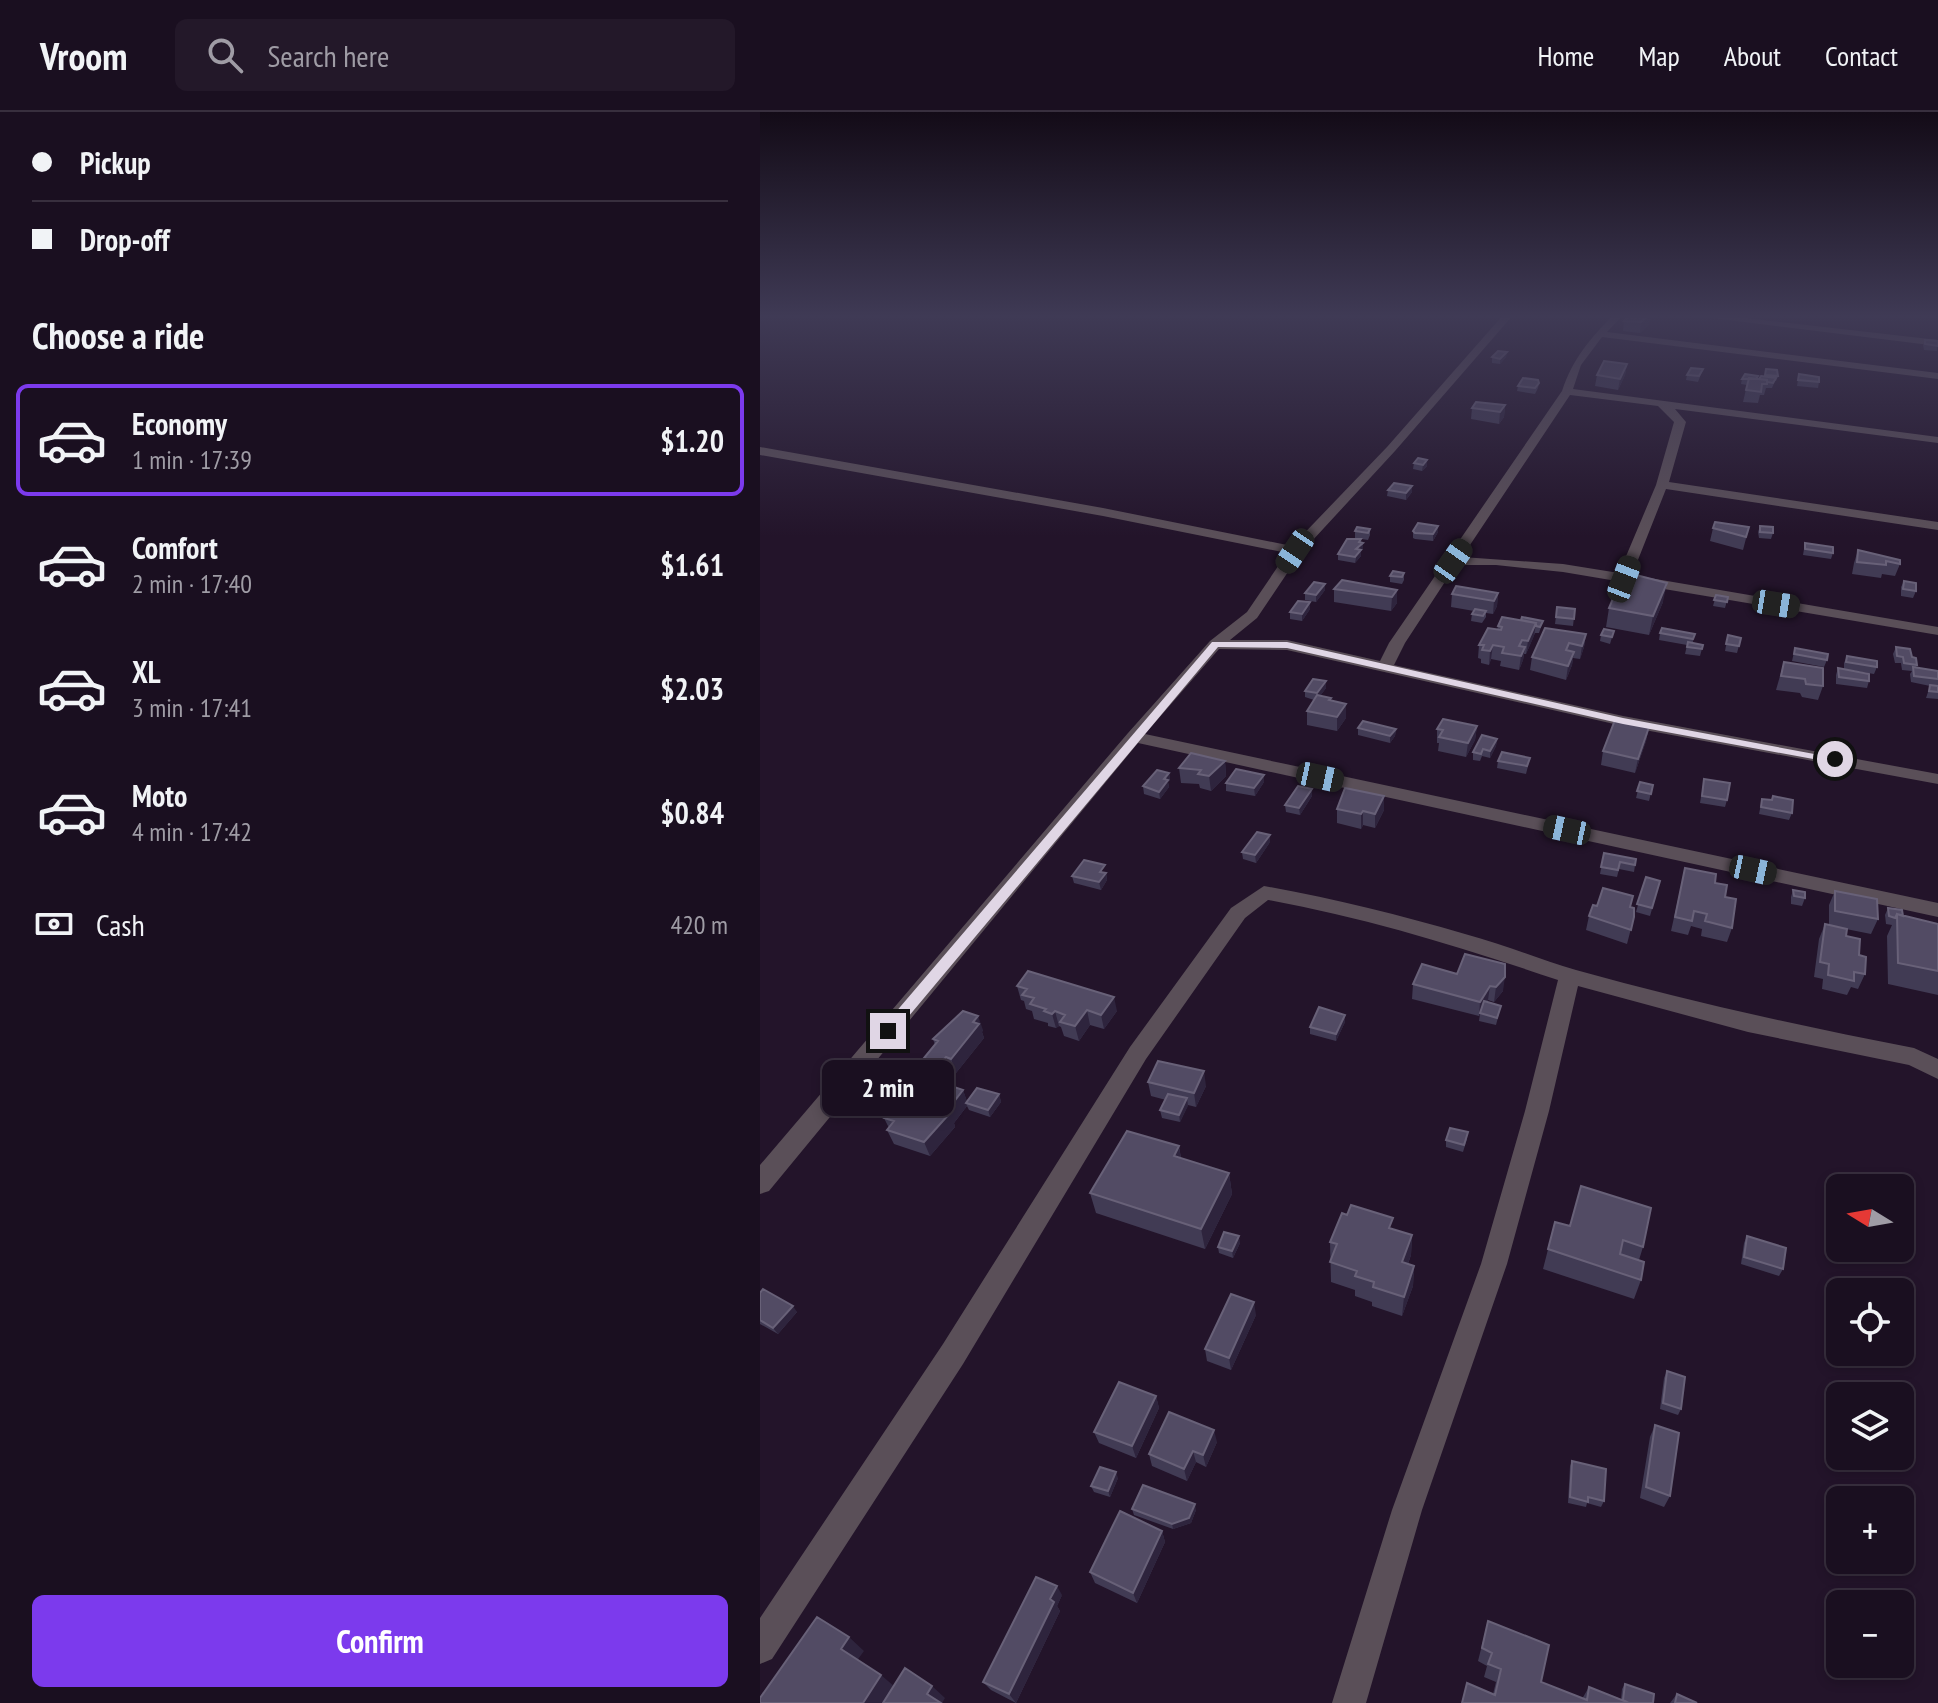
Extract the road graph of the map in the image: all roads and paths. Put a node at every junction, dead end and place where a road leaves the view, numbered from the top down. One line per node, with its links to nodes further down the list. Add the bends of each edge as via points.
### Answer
1 (1444, 388): 10 (street)
2 (1567, 391): 3 (street); 11 (street)
3 (1663, 405): 4 (street); 5 (street)
4 (1720, 412): 5 (street); 6 (street)
5 (1680, 422): 8 (street)
6 (1938, 440)
7 (760, 451): 10 (street)
8 (1662, 485): 9 (street); 12 (street)
9 (1938, 526)
10 (1295, 551): 14 (street, via 1252,615)
11 (1453, 561): 12 (street, via 1528,563); 15 (street)
12 (1624, 579): 13 (street)
13 (1938, 631)
14 (1215, 644): 15 (street, via 1287,645); 16 (street)
15 (1386, 665): 17 (street, via 1623,721)
16 (1134, 737): 18 (street); 21 (street)
17 (1938, 779)
18 (1938, 910)
19 (1570, 976): 20 (street, via 1748,1024 1914,1057); 22 (street, via 1323,902 1264,893 1250,902 1138,1053 953,1354); 23 (street, via 1494,1264 1407,1510)
20 (1938, 1070)
21 (760, 1183)
22 (760, 1647)
23 (1349, 1703)

